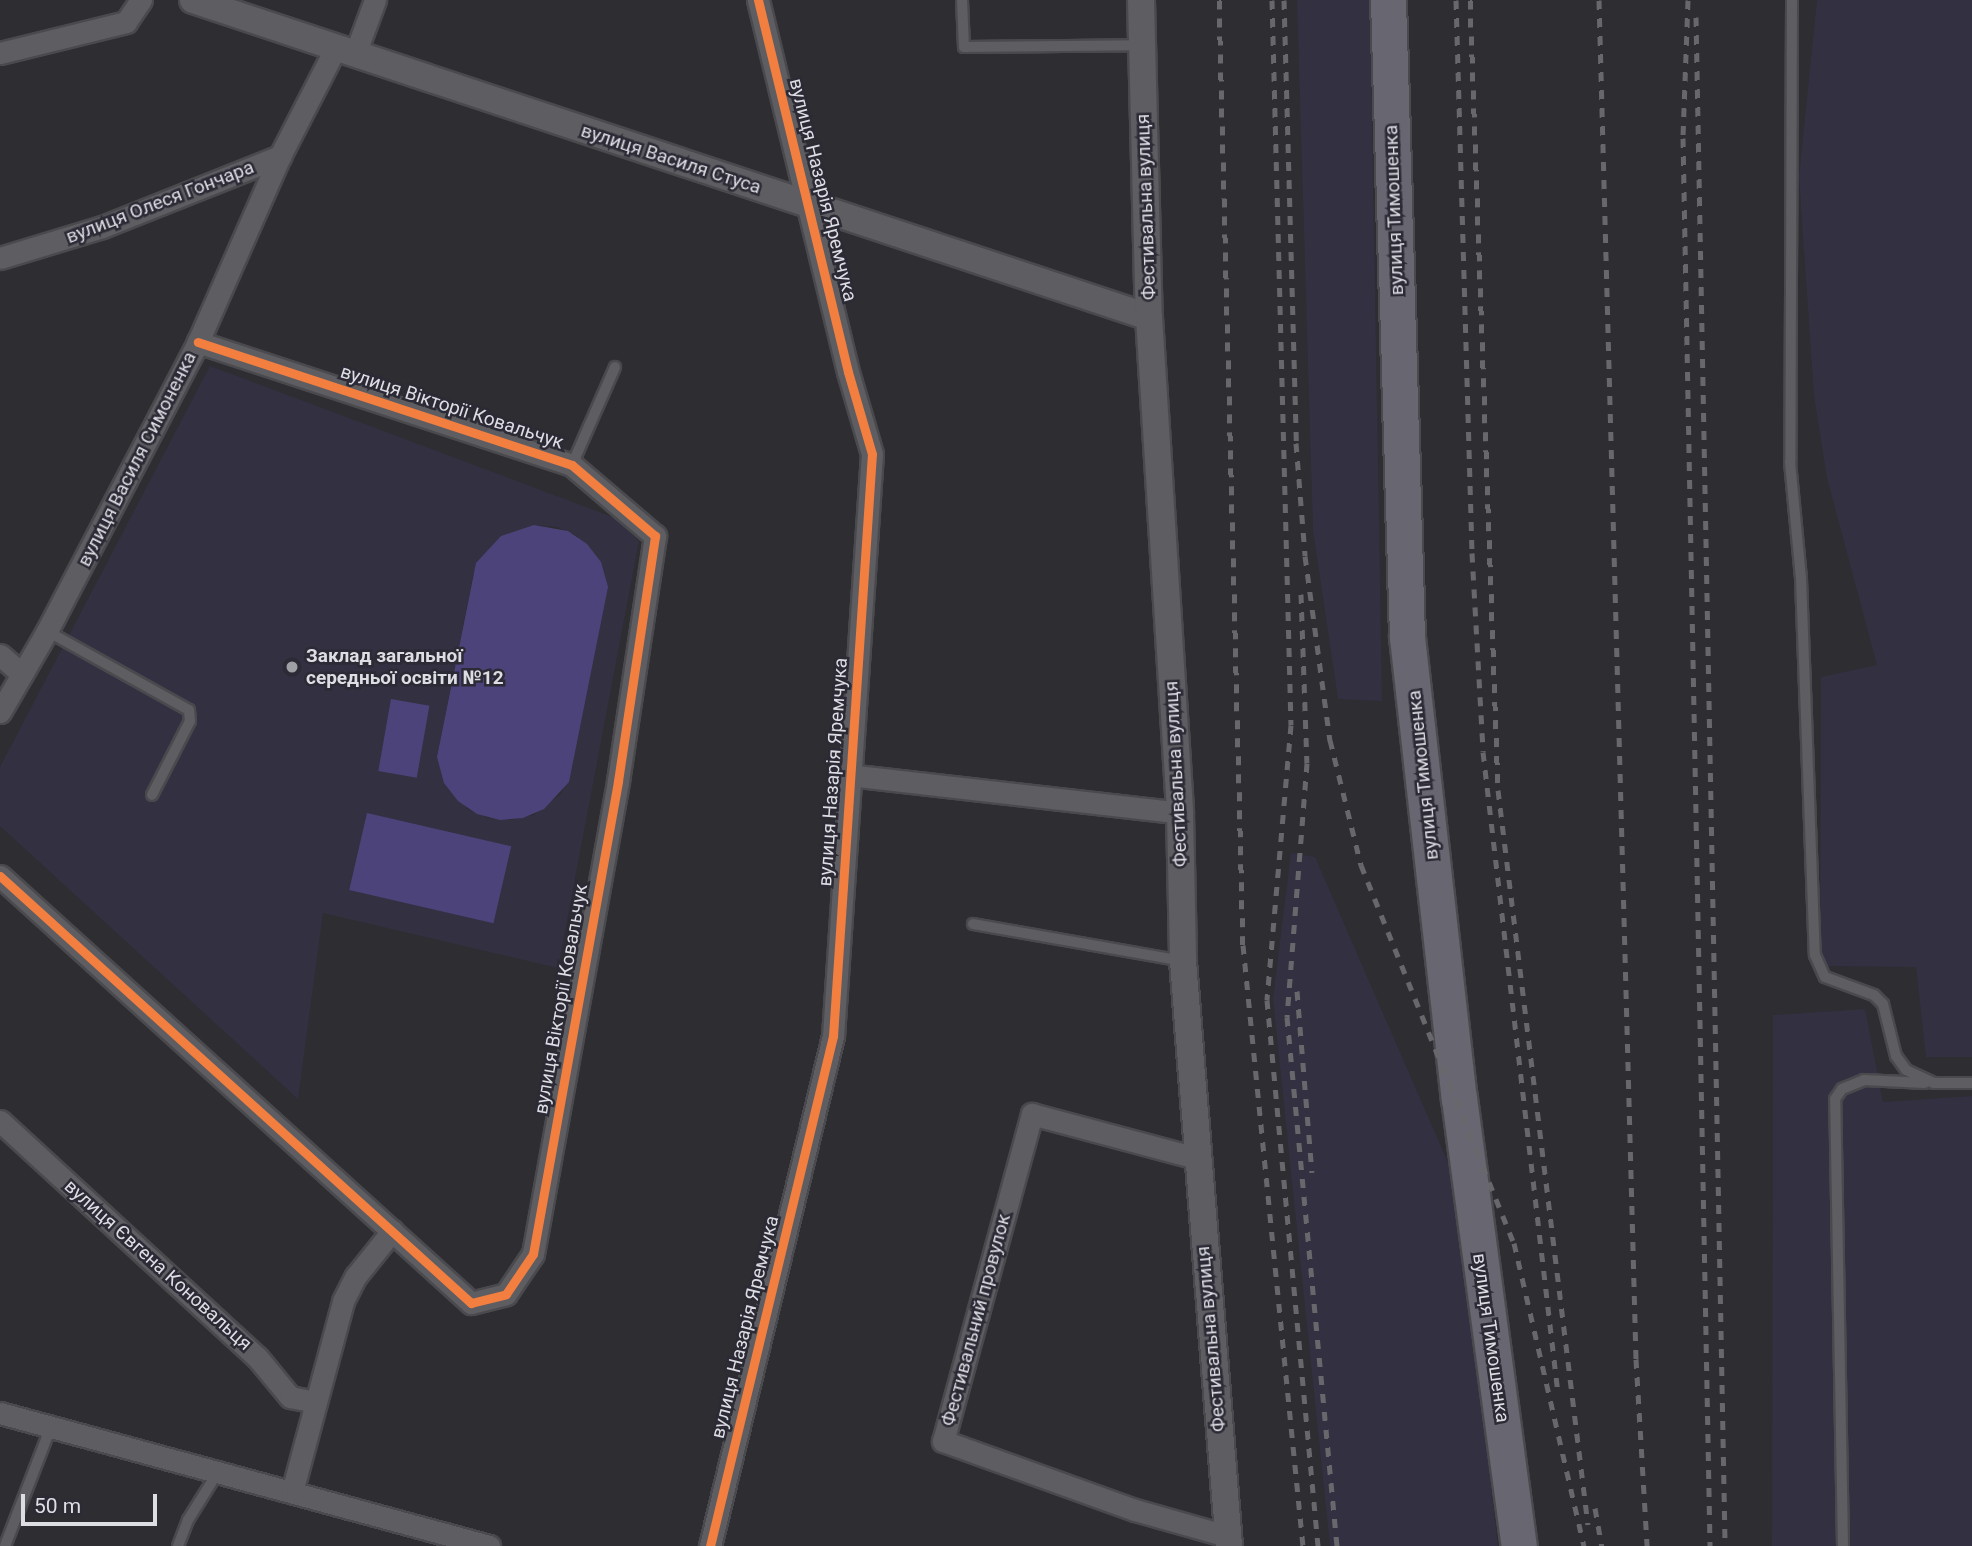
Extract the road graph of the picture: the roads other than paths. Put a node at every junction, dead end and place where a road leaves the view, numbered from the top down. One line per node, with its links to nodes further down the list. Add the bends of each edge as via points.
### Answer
1 (141, 0): 11 (street, via 126,22)
2 (192, 0): 10 (street, вулиця Василя Стуса)
3 (374, 0): 10 (street, вулиця Василя Симоненка)
4 (758, 0): 13 (street, вулиця Назарія Яремчука)
5 (962, 0): 9 (lane, via 964,47)
6 (1141, 0): 9 (street, Фестивальна вулиця)
7 (1388, 0): 45 (highway, вулиця Тимошенка, via 1407,637 1459,1098)
8 (1791, 0): 29 (lane, via 1790,462 1801,579 1815,955 1825,977 1874,995 1883,1004 1896,1056 1917,1077)
9 (1140, 45): 15 (street, Фестивальна вулиця)
10 (345, 52): 12 (street, вулиця Василя Симоненка); 13 (street, вулиця Василя Стуса)
11 (0, 53)
12 (280, 156): 14 (street, вулиця Олеся Гончара, via 102,228); 16 (street, вулиця Василя Симоненка)
13 (810, 205): 15 (street, вулиця Василя Стуса); 23 (street, вулиця Назарія Яремчука, via 872,454)
14 (0, 258)
15 (1149, 317): 25 (street, Фестивальна вулиця)
16 (198, 342): 18 (street, вулиця Вікторії Ковальчук); 19 (street, вулиця Василя Симоненка)
17 (614, 367): 18 (lane)
18 (572, 465): 33 (street, вулиця Вікторії Ковальчук, via 655,536 618,781 533,1254 506,1294 471,1303)
19 (47, 631): 21 (street, вулиця Василя Симоненка); 24 (lane, via 190,710 190,721)
20 (0, 655): 21 (street)
21 (22, 674): 22 (street, вулиця Василя Симоненка)
22 (0, 712)
23 (849, 775): 25 (street); 44 (street, вулиця Назарія Яремчука, via 833,1036)
24 (152, 795)
25 (1180, 813): 28 (street, Фестивальна вулиця)
26 (0, 876): 33 (street, вулиця Вікторії Ковальчук)
27 (973, 924): 28 (lane)
28 (1183, 961): 32 (street, Фестивальна вулиця)
29 (1934, 1083): 30 (lane); 46 (lane, via 1864,1080 1849,1084 1835,1099)
30 (1972, 1083)
31 (0, 1121): 34 (street, вулиця Євгена Коновальця, via 257,1357 290,1397)
32 (1196, 1158): 40 (street, Фестивальна вулиця); 40 (street, Фестивальний провулок, via 1032,1114 943,1441)
33 (392, 1231): 34 (street, via 356,1276 343,1301)
34 (316, 1402): 38 (street)
35 (0, 1413): 36 (street)
36 (51, 1427): 37 (street); 41 (lane)
37 (218, 1472): 38 (street); 42 (lane)
38 (292, 1492): 39 (street)
39 (418, 1536): 43 (street)
40 (1228, 1541)
41 (5, 1546)
42 (178, 1546)
43 (489, 1546)
44 (710, 1546)
45 (1519, 1546)
46 (1843, 1546)

